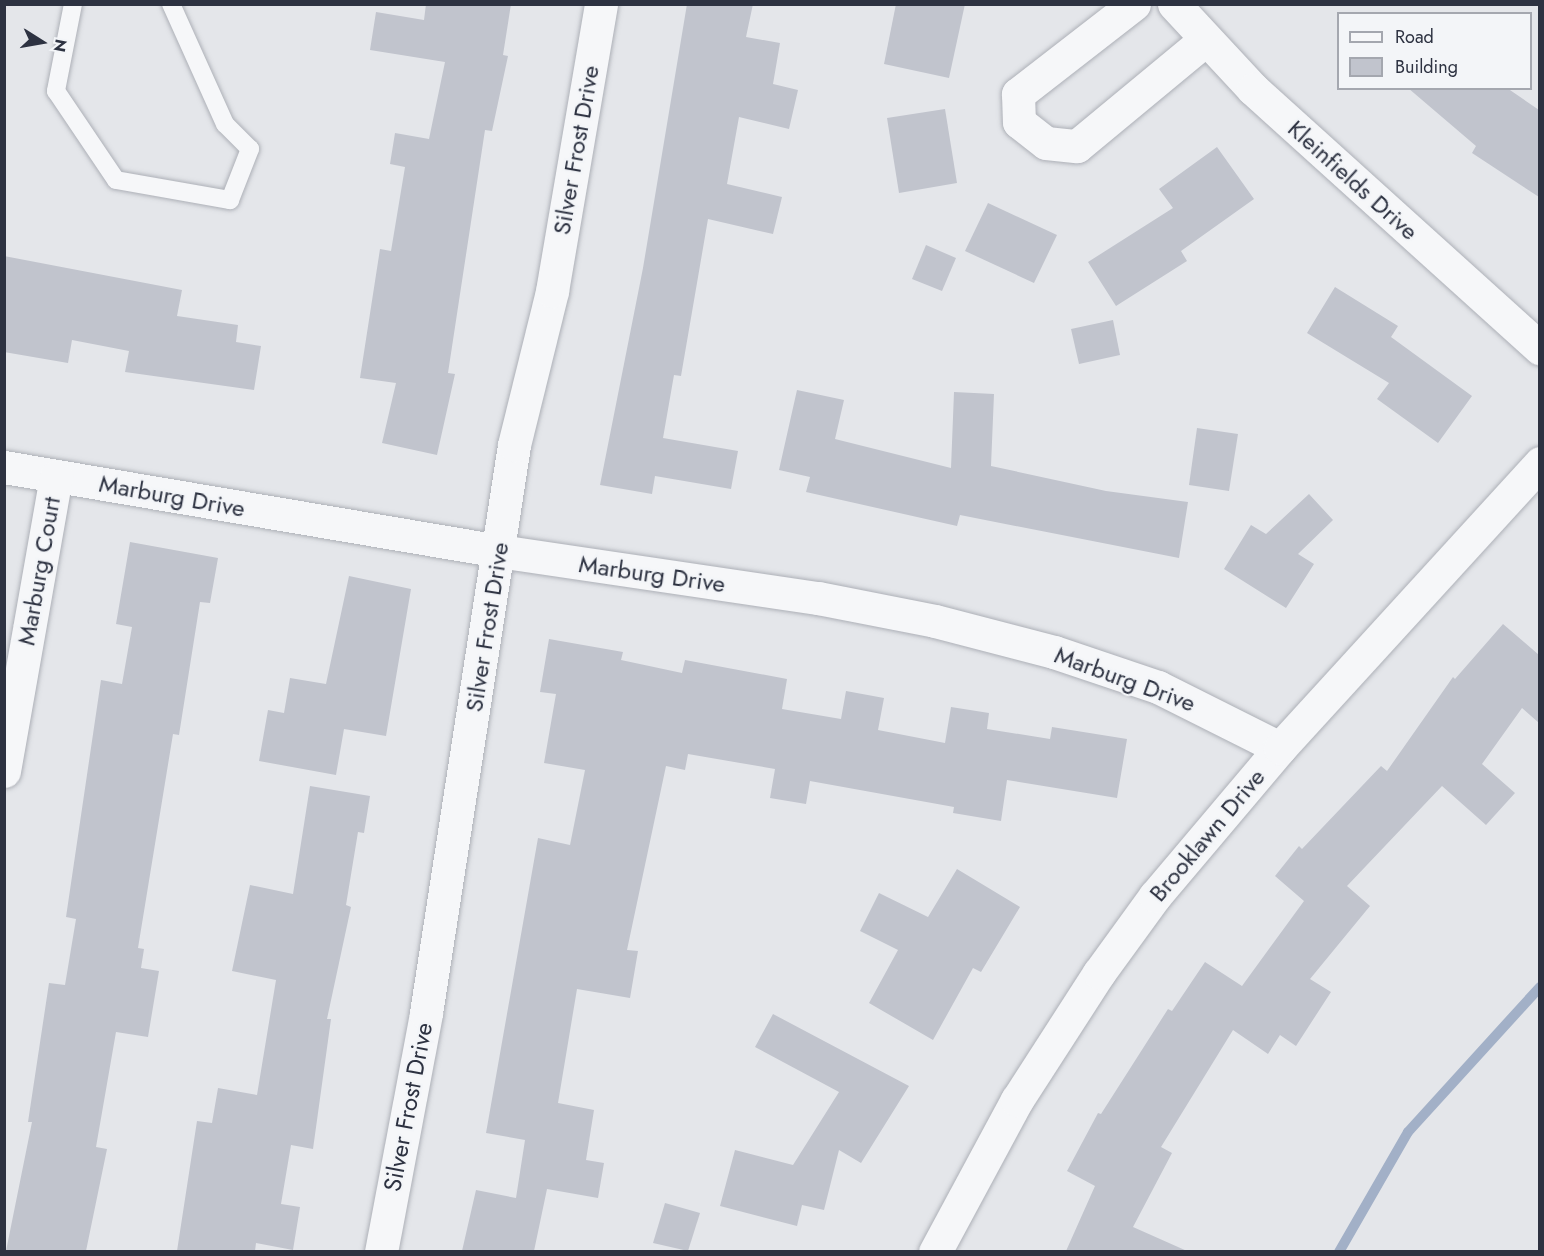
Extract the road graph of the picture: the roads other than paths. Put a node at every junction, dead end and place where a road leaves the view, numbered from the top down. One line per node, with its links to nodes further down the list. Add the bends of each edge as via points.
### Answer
1 (73, 4): 2 (lane, via 56,91 116,180 230,200 250,149 225,124)
2 (171, 4)
3 (601, 4): 11 (street, Silver Frost Drive, via 552,291 514,445)
4 (1134, 4): 6 (street, via 1018,94 1018,122 1046,143 1077,146)
5 (1174, 4): 6 (street, Kleinfields Drive)
6 (1204, 41): 7 (street, Kleinfields Drive)
7 (1539, 348)
8 (1539, 463): 12 (street, Brooklawn Drive)
9 (4, 467): 10 (street, Marburg Drive)
10 (56, 477): 11 (street, Marburg Drive); 13 (street, Marburg Court)
11 (499, 551): 12 (street, Marburg Drive, via 818,598 934,621 1054,652 1158,687); 14 (street, Silver Frost Drive, via 426,1013)
12 (1280, 748): 15 (street, Brooklawn Drive, via 1155,896 1099,974 1017,1100)
13 (4, 771)
14 (381, 1251)
15 (935, 1251)

